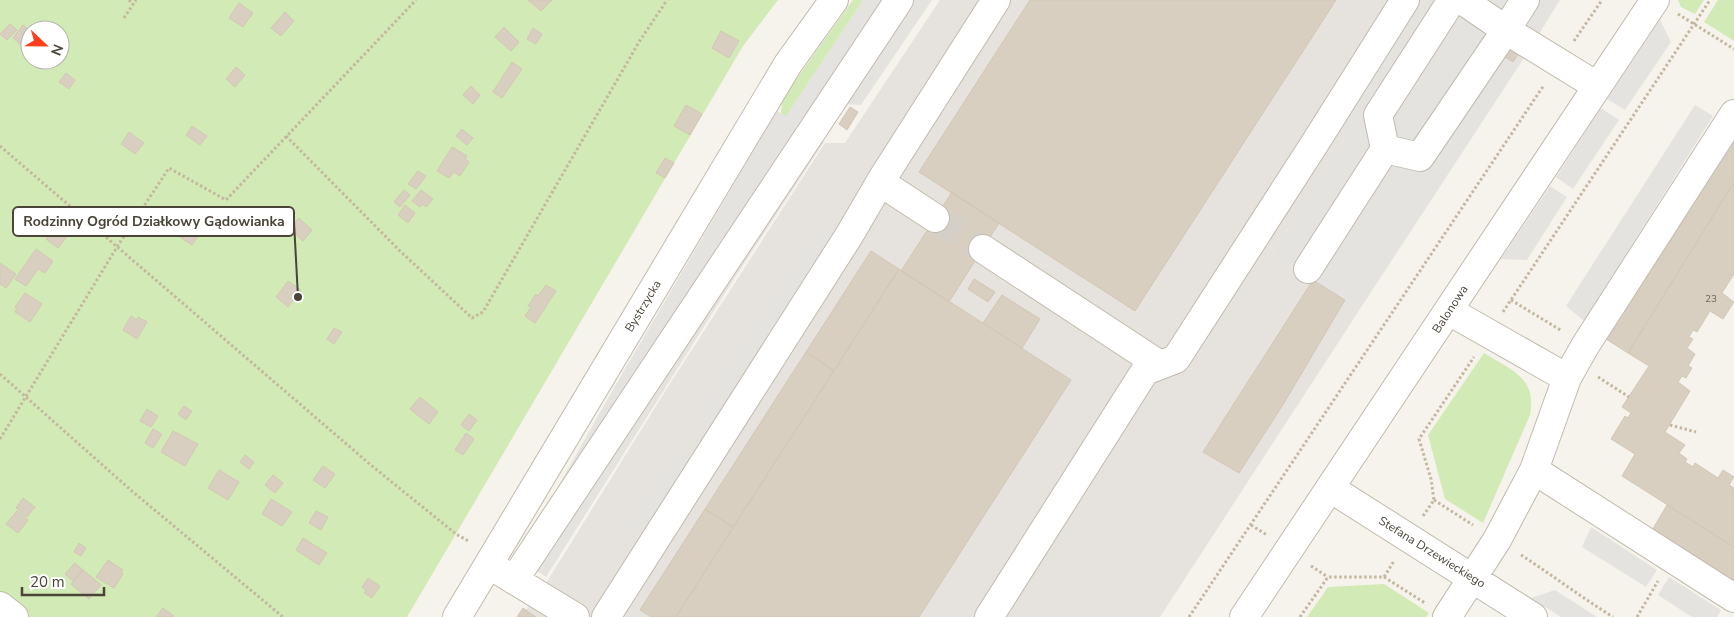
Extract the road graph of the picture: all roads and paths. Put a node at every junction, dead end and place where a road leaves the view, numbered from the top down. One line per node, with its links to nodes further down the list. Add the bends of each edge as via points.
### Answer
1 (129, 0): 14 (path)
2 (136, 0): 14 (path)
3 (416, 0): 23 (path)
4 (667, 0): 23 (path, via 639,42 482,312 472,318)
5 (834, 0): 50 (street, Bystrzycka, via 788,64)
6 (899, 0): 56 (street)
7 (996, 0): 26 (street)
8 (1405, 0): 35 (street, via 1176,359)
9 (1452, 0): 25 (street, via 1378,115)
10 (1462, 0): 18 (street)
11 (1525, 0): 18 (street)
12 (1602, 0): 20 (path)
13 (1710, 0): 17 (path)
14 (133, 4): 16 (path)
15 (1665, 6): 17 (path); 21 (street, Balonowa)
16 (124, 18)
17 (1694, 24): 19 (path); 31 (path)
18 (1506, 30): 20 (street); 25 (street, via 1420,157)
19 (1734, 49)
20 (1559, 64): 21 (street); 46 (path)
21 (1597, 86): 32 (street, Balonowa)
22 (1734, 114): 34 (street)
23 (286, 136): 28 (path, via 226,200 169,168)
24 (0, 146): 28 (path)
25 (1384, 149): 30 (street)
26 (880, 182): 27 (street); 65 (street)
27 (935, 218)
28 (117, 247): 38 (path); 50 (path, via 372,466)
29 (983, 249): 35 (street)
30 (1308, 269)
31 (1512, 300): 33 (path); 34 (path)
32 (1448, 311): 33 (street); 43 (street, Balonowa)
33 (1489, 334): 34 (street); 44 (path, via 1419,439)
34 (1576, 362): 37 (path); 42 (street)
35 (1160, 365): 66 (street, via 1145,371)
36 (0, 374): 38 (path)
37 (1629, 397)
38 (26, 398): 41 (path); 62 (path)
39 (1670, 425): 40 (path)
40 (1696, 432)
41 (0, 439)
42 (1534, 470): 55 (street, via 1497,540); 58 (street)
43 (1330, 488): 55 (street, Stefana Drzewieckiego); 68 (street, Balonowa)
44 (1434, 500): 45 (path); 47 (path)
45 (1422, 517)
46 (1250, 524): 48 (path); 67 (path)
47 (1477, 527)
48 (1270, 538)
49 (1518, 554): 71 (path)
50 (482, 555): 56 (street); 63 (street, Bystrzycka)
51 (1397, 557): 54 (path)
52 (1309, 564): 53 (path)
53 (1328, 577): 54 (path); 69 (path)
54 (1384, 577): 60 (path)
55 (1472, 578): 60 (street); 70 (street, Stefana Drzewieckiego)
56 (514, 580): 64 (street)
57 (1652, 592): 72 (path)
58 (1734, 598)
59 (0, 606): 61 (street)
60 (1438, 611)
61 (14, 617)
62 (283, 617)
63 (457, 617)
64 (575, 617)
65 (606, 617)
66 (989, 617)
67 (1189, 617)
68 (1244, 617)
69 (1300, 617)
70 (1533, 617)
71 (1612, 617)
72 (1637, 617)

